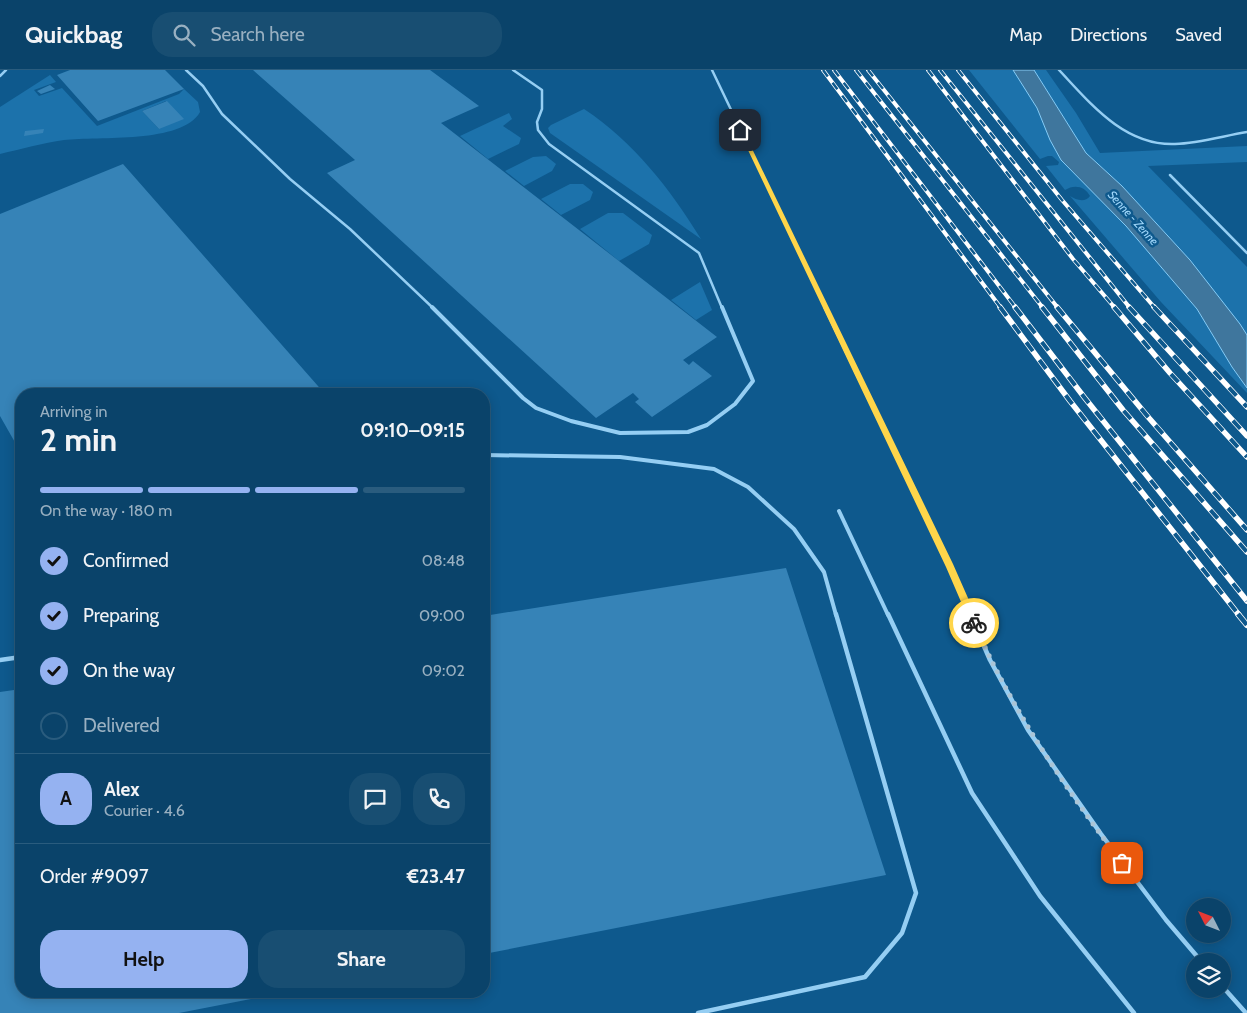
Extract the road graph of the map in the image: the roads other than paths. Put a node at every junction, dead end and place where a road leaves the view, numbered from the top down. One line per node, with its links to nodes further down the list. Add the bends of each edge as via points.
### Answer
1 (6, 70): 6 (lane)
2 (186, 70): 3 (lane, via 242,134 290,180 357,235 522,398 536,408 620,433 688,432 707,425 735,404 753,380 699,253 549,144 538,130 542,90)
3 (513, 70)
4 (712, 70): 14 (lane, via 950,567 990,660 1028,730 1100,834)
5 (1059, 70): 7 (lane, via 1116,126 1134,137 1163,144)
6 (0, 76)
7 (1247, 132)
8 (1170, 175): 9 (lane)
9 (1247, 253)
10 (490, 455): 16 (lane, via 620,457 714,469 748,487 794,530 824,572 916,893 902,933 865,977)
11 (840, 511): 17 (lane, via 972,793 1040,896)
12 (15, 659): 13 (lane)
13 (0, 660)
14 (1194, 953)
15 (1231, 996): 18 (lane)
16 (698, 1013)
17 (1134, 1013)
18 (1246, 1013)

